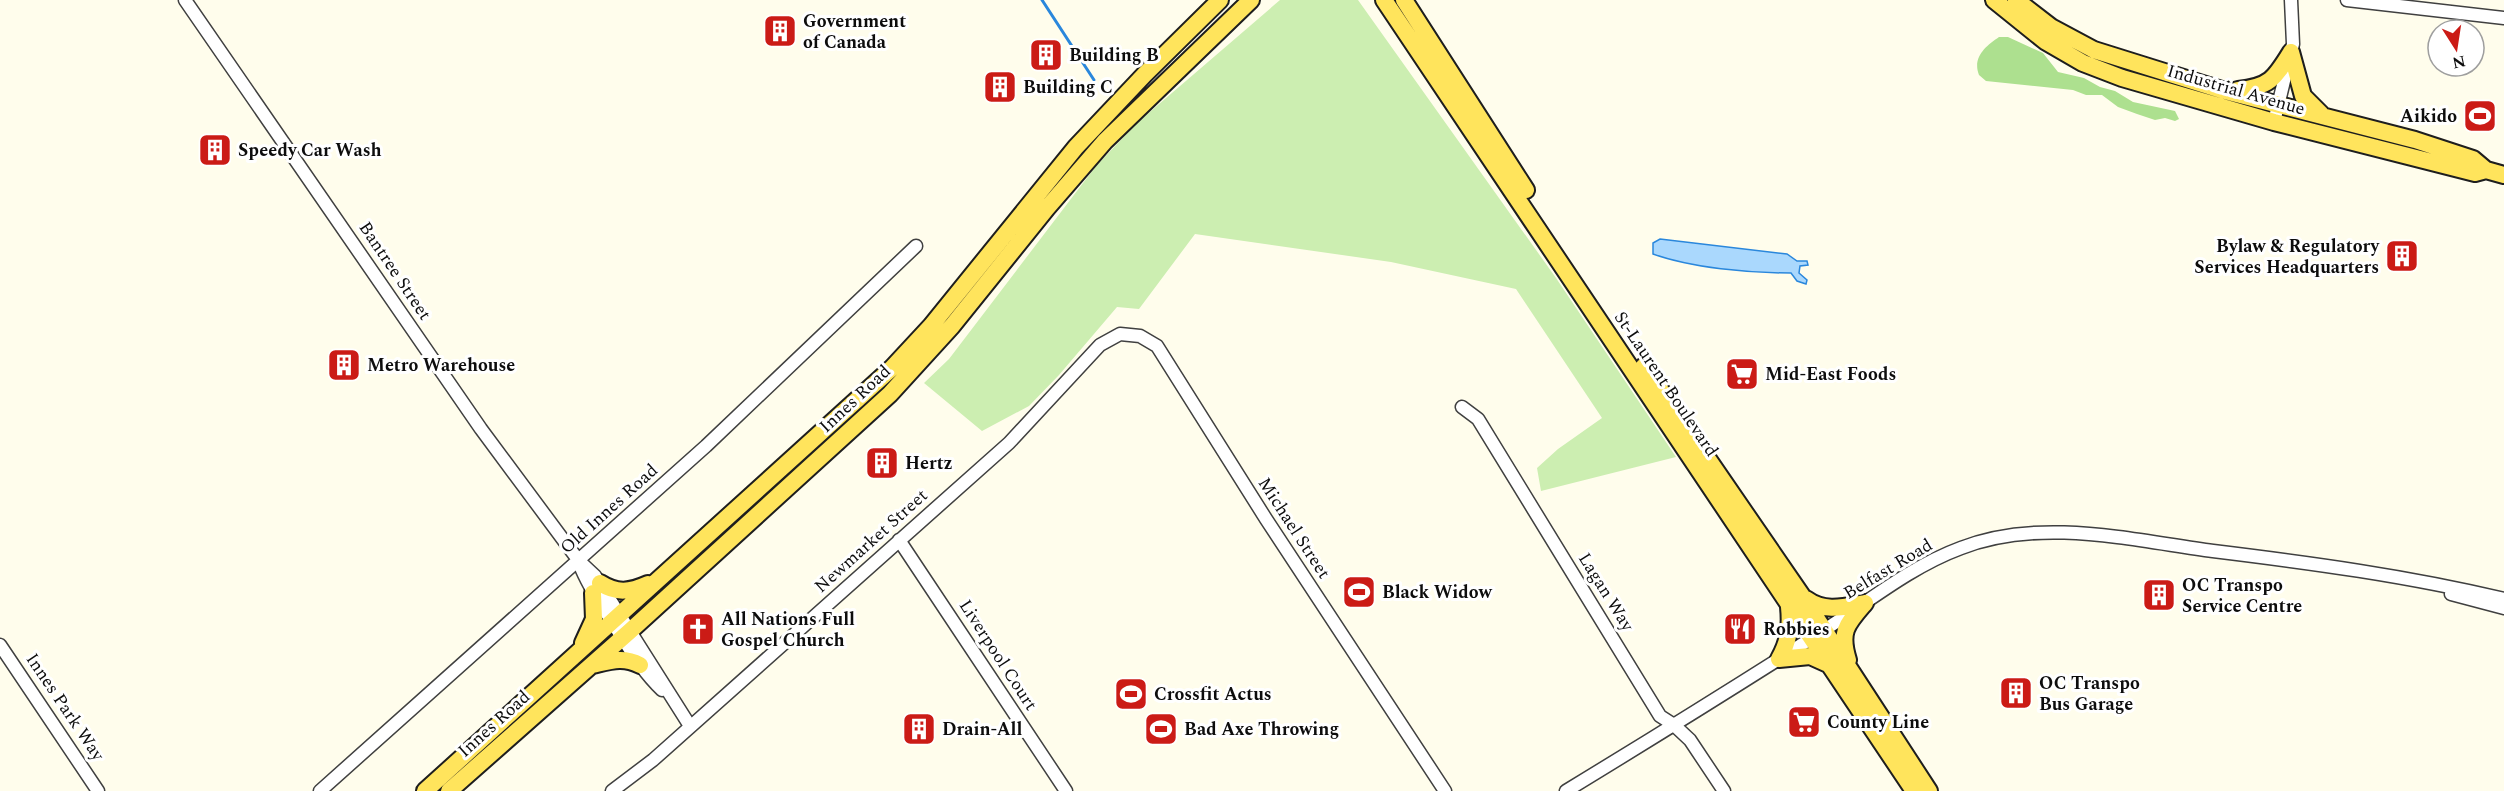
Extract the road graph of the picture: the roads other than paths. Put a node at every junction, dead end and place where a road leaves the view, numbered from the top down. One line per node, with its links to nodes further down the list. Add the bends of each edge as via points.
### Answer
1 (185, 0): 23 (street, Bantree Street, via 481,429)
2 (1220, 0): 25 (main road, Innes Road, via 1076,147 931,326 892,368)
3 (1251, 0): 32 (main road, Innes Road, via 1105,141 900,384)
4 (1384, 0): 18 (main road, St-Laurent Boulevard)
5 (1994, 0): 15 (main road, Industrial Avenue, via 2045,41 2083,63)
6 (2016, 0): 12 (main road, Industrial Avenue, via 2051,27 2094,50)
7 (2291, 0): 11 (street)
8 (2347, 0): 10 (street)
9 (1405, 1): 18 (main road, St-Laurent Boulevard)
10 (2504, 18)
11 (2291, 52): 12 (main road, via 2267,85); 13 (street); 14 (main road, via 2303,96)
12 (2225, 91): 13 (main road, Industrial Avenue)
13 (2280, 104): 14 (main road, Industrial Avenue); 15 (street)
14 (2323, 115): 16 (main road, Industrial Avenue, via 2473,159)
15 (2274, 122): 16 (main road, Industrial Avenue, via 2475,173)
16 (2486, 170): 17 (main road, Industrial Avenue)
17 (2504, 175)
18 (1539, 219): 27 (main road, St-Laurent Boulevard)
19 (916, 246): 23 (street, Old Innes Road)
20 (1120, 334): 22 (street, Newmarket Street, via 1100,345 1009,443); 49 (street, Michael Street, via 1140,336 1158,346)
21 (1462, 408): 41 (street, Lagan Way, via 1478,419 1660,716)
22 (899, 540): 42 (street, Newmarket Street); 48 (street, Liverpool Court)
23 (579, 561): 26 (street, Bantree Street); 44 (street, Old Innes Road)
24 (2381, 574): 28 (street, Belfast Road); 29 (street, Belfast Road, via 2049,531 1990,539 1960,548 1917,569); 30 (street, Belfast Road)
25 (660, 579): 26 (main road, via 627,592); 31 (main road, Innes Road)
26 (596, 588): 31 (street, Bantree Street); 36 (main road, via 593,625)
27 (1795, 599): 29 (main road, via 1826,609); 33 (main road, St-Laurent Boulevard); 35 (main road, via 1790,633)
28 (2504, 599)
29 (1865, 603): 33 (street, Belfast Road); 39 (main road, via 1844,634)
30 (2504, 608)
31 (616, 618): 32 (street, Bantree Street); 36 (main road, Innes Road)
32 (626, 634): 36 (main road, Innes Road); 37 (street, Bantree Street); 40 (street, Bantree Street)
33 (1818, 634): 35 (street, Belfast Road); 38 (main road, St-Laurent Boulevard); 39 (main road, St-Laurent Boulevard)
34 (0, 645): 43 (street, Innes Park Way)
35 (1779, 659): 38 (main road, via 1805,655); 41 (street, Belfast Road)
36 (582, 660): 37 (main road, via 621,659); 45 (main road, Innes Road); 46 (main road, Innes Road)
37 (640, 665): 40 (street, Bantree Street)
38 (1830, 665): 52 (main road, St-Laurent Boulevard)
39 (1850, 670): 53 (main road, St-Laurent Boulevard)
40 (671, 698): 42 (street, Bantree Street)
41 (1674, 725): 50 (street, Belfast Road); 51 (street, Lagan Way, via 1690,740)
42 (690, 726): 47 (street, Newmarket Street)
43 (98, 791)
44 (320, 791)
45 (425, 791)
46 (449, 791)
47 (612, 791)
48 (1066, 791)
49 (1445, 791)
50 (1566, 791)
51 (1724, 791)
52 (1914, 791)
53 (1929, 791)

